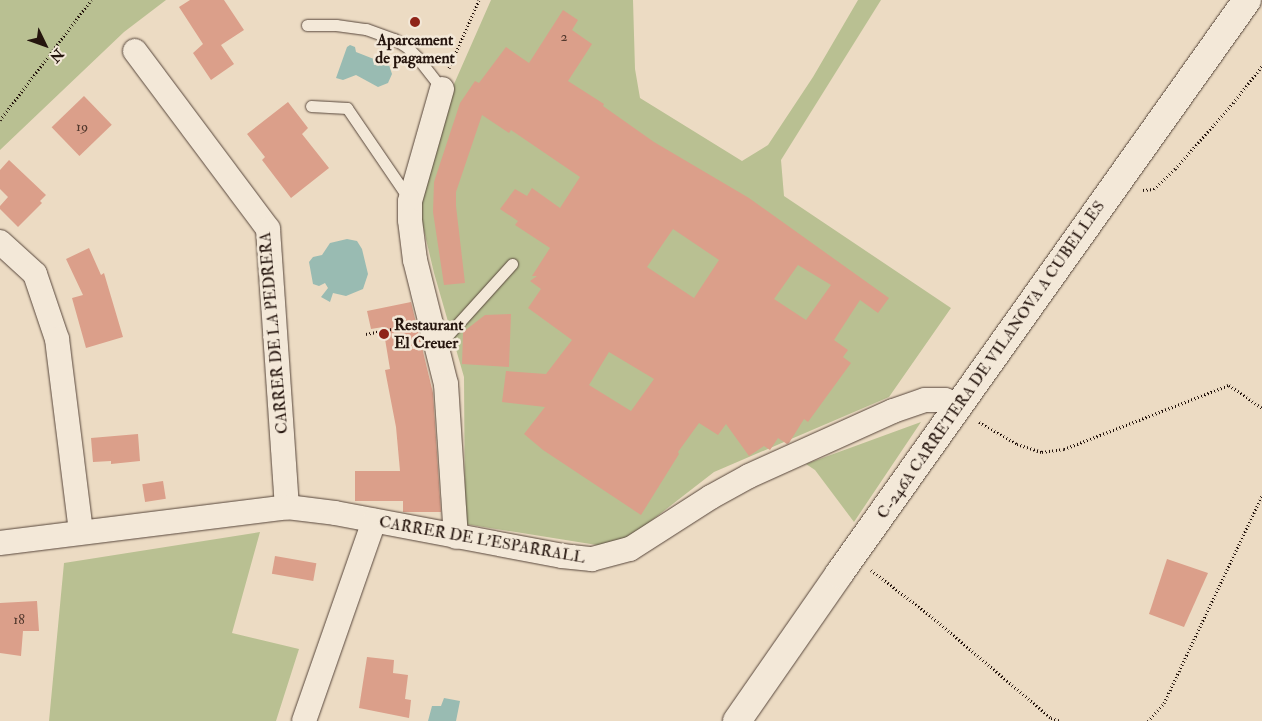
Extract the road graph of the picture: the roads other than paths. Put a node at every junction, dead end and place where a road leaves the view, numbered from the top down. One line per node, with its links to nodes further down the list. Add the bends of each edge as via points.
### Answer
1 (1247, 0): 10 (main road, C-246A CARRETERA DE VILANOVA A CUBELLES)
2 (307, 25): 4 (lane, via 366,29 394,39 417,57)
3 (135, 51): 11 (street, CARRER DE LA PEDRERA, via 268,229)
4 (442, 90): 6 (street)
5 (311, 106): 6 (lane, via 347,108)
6 (410, 201): 9 (street, via 415,260)
7 (0, 242): 13 (street, via 36,274 57,339)
8 (512, 264): 9 (lane)
9 (437, 347): 14 (street, via 446,384)
10 (958, 406): 14 (street, CARRER DE L'ESPARRALL, via 945,400 925,400 893,411 749,476 630,549 612,555 592,559 562,556); 17 (main road, C-246A CARRETERA DE VILANOVA A CUBELLES)
11 (287, 507): 12 (street, CARRER DE L'ESPARRALL); 13 (street, CARRER DE L'ESPARRALL)
12 (374, 521): 14 (street, CARRER DE L'ESPARRALL); 16 (street)
13 (82, 532): 15 (street, CARRER DE L'ESPARRALL)
14 (456, 537)
15 (0, 543)
16 (304, 721)
17 (737, 721)

